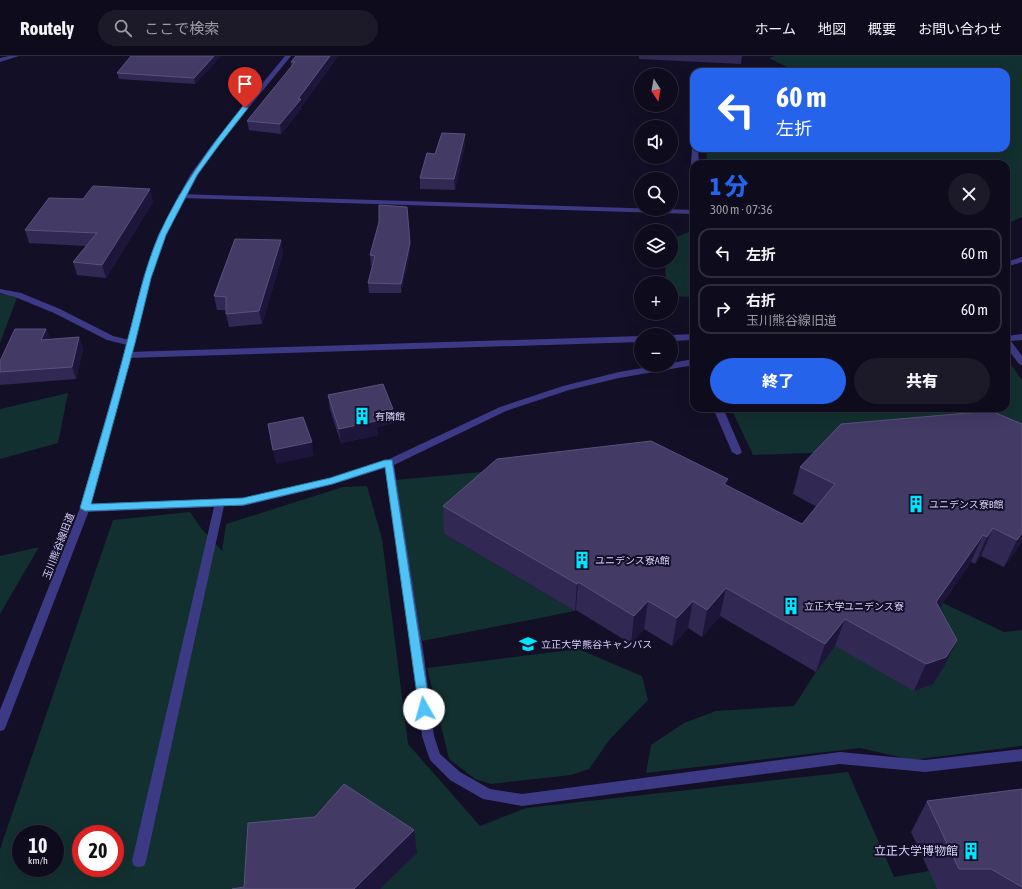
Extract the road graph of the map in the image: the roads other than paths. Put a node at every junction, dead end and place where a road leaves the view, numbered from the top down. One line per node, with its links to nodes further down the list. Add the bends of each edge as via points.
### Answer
1 (16, 56): 3 (street)
2 (288, 56): 4 (street, 玉川熊谷線旧道, via 216,143)
3 (0, 60)
4 (182, 196): 5 (street); 14 (street, 玉川熊谷線旧道, via 162,235 147,278)
5 (690, 212)
6 (1022, 259): 7 (street)
7 (1010, 264)
8 (0, 291): 14 (street, via 18,295 57,311 110,338)
9 (1022, 337): 13 (street)
10 (678, 338): 11 (street)
11 (690, 338)
12 (634, 339): 16 (street)
13 (1010, 339)
14 (131, 343): 16 (street, 玉川熊谷線旧道)
15 (1010, 346): 17 (street)
16 (127, 356): 23 (street, 玉川熊谷線旧道)
17 (1022, 362)
18 (690, 363): 21 (street, via 619,375 503,409)
19 (720, 412): 20 (street)
20 (737, 452)
21 (389, 462): 22 (street, via 332,481 243,502); 25 (street, via 428,736 435,757 440,762 455,776 488,795 522,800 840,758 925,766)
22 (220, 503): 23 (street); 26 (street)
23 (85, 508): 24 (street, 玉川熊谷線旧道)
24 (0, 726)
25 (1022, 755)
26 (139, 861)

